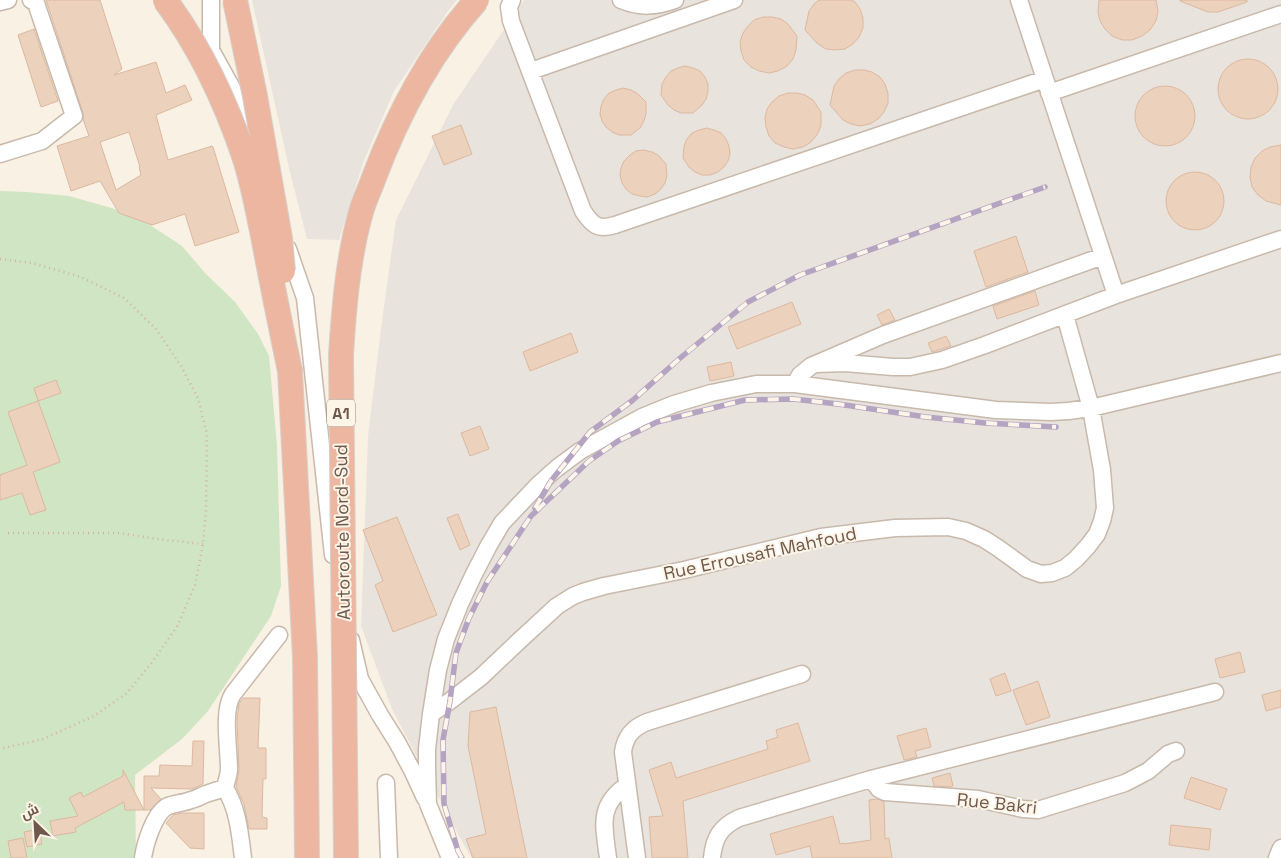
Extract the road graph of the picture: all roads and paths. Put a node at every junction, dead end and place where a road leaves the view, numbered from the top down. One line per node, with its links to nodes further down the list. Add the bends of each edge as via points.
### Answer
1 (8, 0): 13 (street)
2 (31, 0): 18 (street, via 36,3 74,116 42,141)
3 (152, 0): 15 (street)
4 (165, 0): 26 (highway, bridge, via 204,60 244,156)
5 (211, 0): 15 (street)
6 (235, 0): 26 (highway, bridge, via 280,238)
7 (477, 0): 46 (highway, Autoroute Nord-Sud / A1, bridge, via 452,30 414,90 386,145 361,212 352,252 340,355)
8 (512, 0): 16 (street, via 510,15)
9 (621, 0): 10 (street, via 645,6)
10 (675, 0)
11 (734, 0): 16 (street)
12 (1019, 0): 17 (street)
13 (0, 2)
14 (1281, 14): 17 (street)
15 (211, 50): 41 (street, via 232,88 305,298 334,565 360,679)
16 (531, 71): 17 (street, via 583,211 596,226 606,228)
17 (1047, 86): 20 (street)
18 (0, 154)
19 (1281, 239): 22 (street)
20 (1103, 256): 22 (street); 25 (street, via 883,335)
21 (0, 259): 30 (path, via 32,263 81,277 124,298 156,330 198,398 207,434)
22 (1116, 295): 23 (street)
23 (1065, 315): 25 (street, via 926,364 893,367); 28 (street, Rue Errousafi Mahfoud)
24 (1281, 363): 28 (street)
25 (816, 364): 27 (street, via 803,372)
26 (290, 371): 45 (highway, via 305,657)
27 (796, 384): 28 (street, via 976,409 1051,412); 34 (street, via 756,384 674,404 642,417 580,451 557,468 502,523 489,545 446,639)
28 (1090, 408): 34 (street, Rue Errousafi Mahfoud, via 1102,470 1105,508 1097,534 1064,568 1041,574 1027,569 984,539 966,531 895,528 821,537 604,586 573,596 557,606 481,677)
29 (8, 534): 30 (path, via 119,533)
30 (203, 544): 35 (path, via 195,585 178,625 127,693 94,716 43,739)
31 (279, 635): 40 (street, via 230,699 227,715 229,772)
32 (802, 674): 39 (street, via 639,725 627,736 624,744)
33 (1215, 692): 37 (street)
34 (431, 714): 41 (street, via 427,758)
35 (0, 749)
36 (1176, 751): 37 (street, Rue Bakri, via 1125,784 1038,810 978,799 885,792)
37 (871, 779): 51 (street, via 730,822 717,836)
38 (386, 783): 47 (street)
39 (627, 785): 49 (street, via 615,795 606,810); 50 (street)
40 (225, 788): 43 (street, via 164,809 152,830); 44 (street, via 238,823)
41 (428, 804): 48 (street)
42 (1281, 848): 52 (street)
43 (143, 858)
44 (243, 858)
45 (307, 858)
46 (346, 858)
47 (389, 858)
48 (450, 858)
49 (608, 858)
50 (637, 858)
51 (712, 858)
52 (1277, 858)

